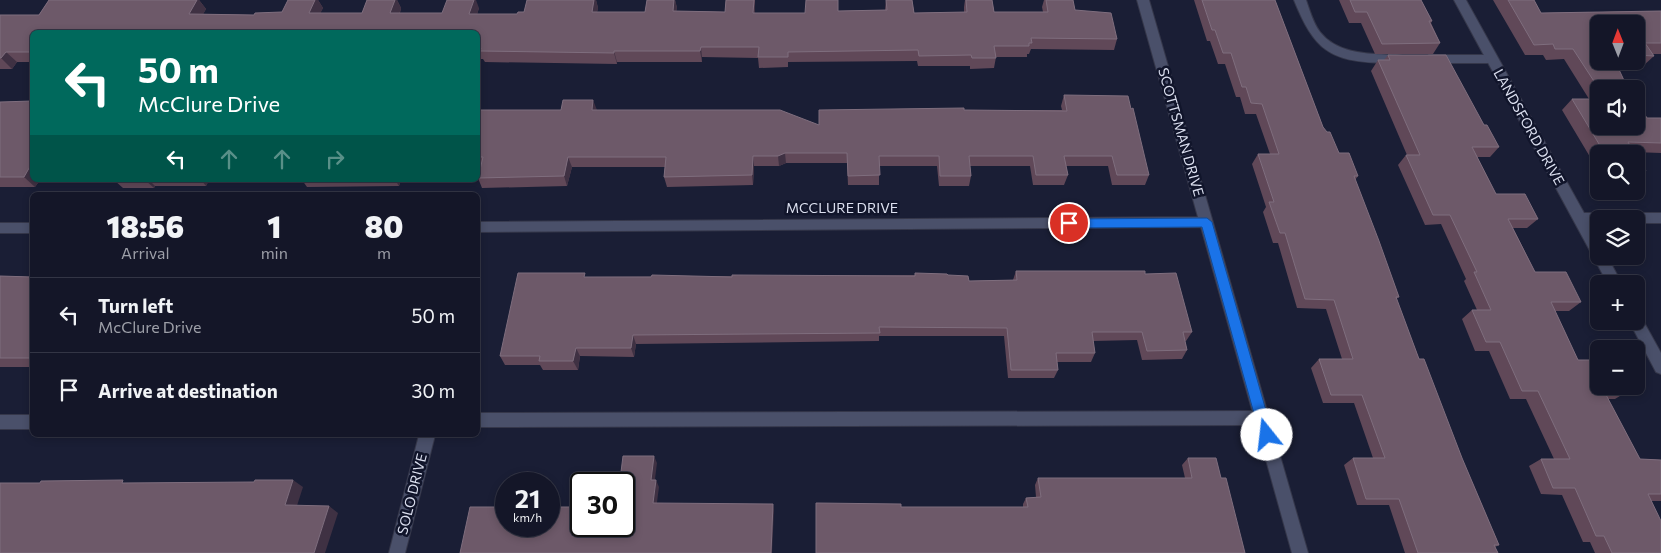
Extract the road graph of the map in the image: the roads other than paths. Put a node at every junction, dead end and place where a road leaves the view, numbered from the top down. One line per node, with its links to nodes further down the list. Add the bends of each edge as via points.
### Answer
1 (1143, 0): 7 (street, SCOTTSMAN DRIVE)
2 (1300, 0): 4 (lane, via 1319,38 1356,57 1372,60)
3 (1460, 0): 4 (street, LANDSFORD DRIVE)
4 (1492, 59): 5 (street, LANDSFORD DRIVE)
5 (1579, 218): 6 (street); 11 (street, LANDSFORD DRIVE)
6 (1661, 218)
7 (1207, 222): 10 (street, MCCLURE DRIVE); 14 (street, SCOTTSMAN DRIVE)
8 (0, 228): 9 (street)
9 (30, 228)
10 (480, 230)
11 (1590, 237)
12 (1641, 330): 13 (street)
13 (1661, 367)
14 (1262, 418): 15 (street); 20 (street, SCOTTSMAN DRIVE)
15 (480, 420)
16 (0, 422): 17 (street)
17 (30, 422)
18 (426, 437): 19 (street, SOLO DRIVE)
19 (397, 553)
20 (1300, 553)

